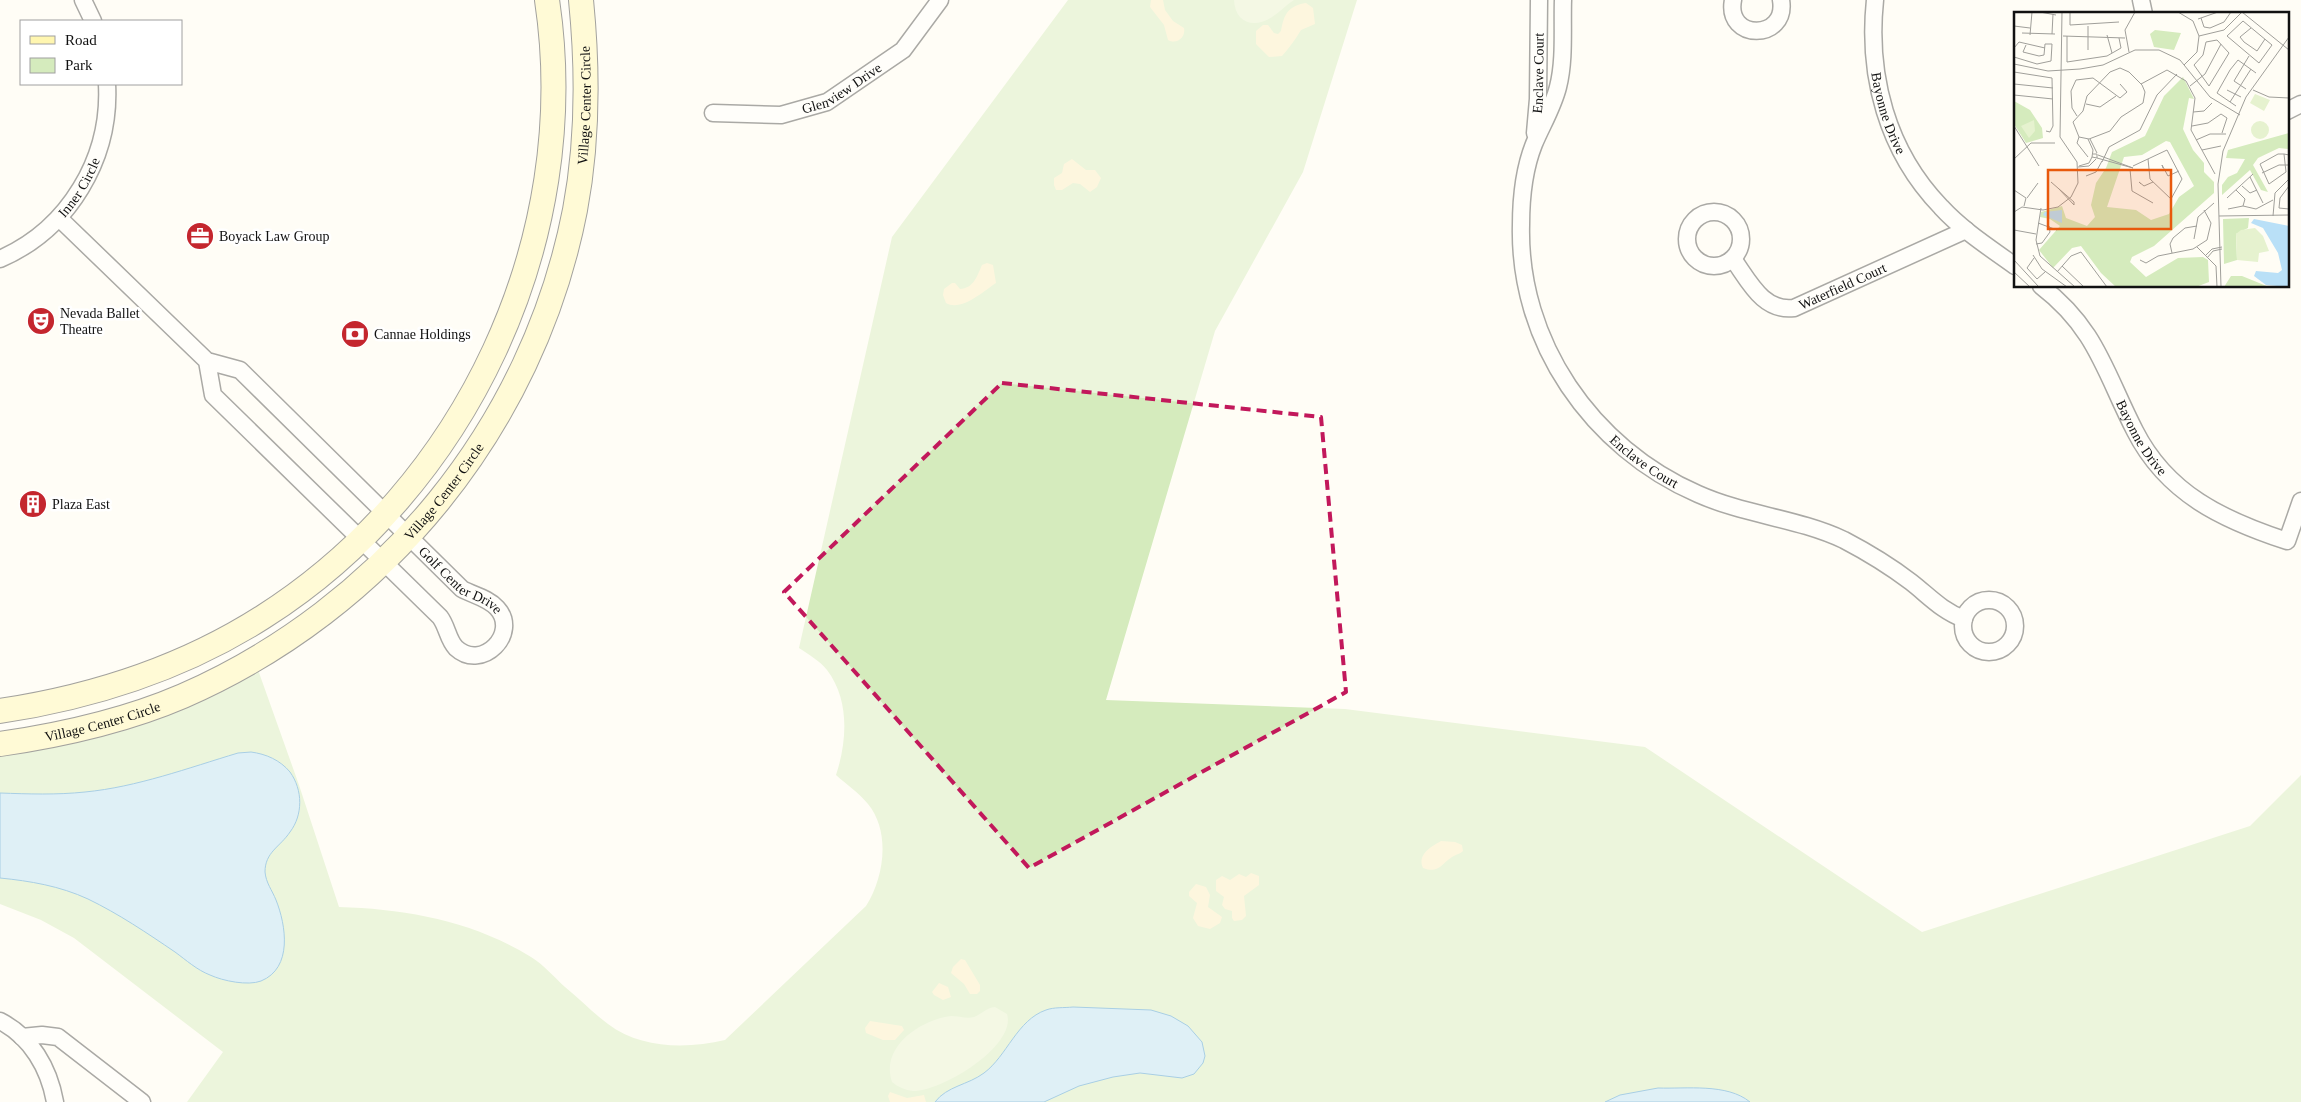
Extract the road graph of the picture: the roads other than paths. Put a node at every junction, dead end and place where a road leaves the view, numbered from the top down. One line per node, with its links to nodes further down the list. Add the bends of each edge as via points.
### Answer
1 (83, 0): 10 (street)
2 (547, 0): 24 (main road, Village Center Circle, via 552,52 552,118 547,180 527,266 497,347 468,404 414,482)
3 (581, 0): 25 (main road, Village Center Circle, via 586,82 583,149 575,209 552,295 526,362 493,426 456,480)
4 (940, 0): 14 (street, Glenview Drive, via 903,50 827,102 782,115)
5 (1539, 0): 15 (street, Enclave Court)
6 (1563, 0): 15 (street, Enclave Court, via 1560,81)
7 (1733, 0): 8 (street, via 1733,14 1738,23 1755,31 1769,28 1776,22 1780,14)
8 (1780, 0)
9 (1875, 0): 17 (street, Bayonne Drive, via 1873,58 1877,85 1894,138 1923,186 1941,208)
10 (93, 20)
11 (107, 85): 16 (street, Inner Circle, via 104,128 97,152 75,199)
12 (2301, 104): 13 (street)
13 (2288, 110)
14 (713, 113)
15 (1534, 145): 28 (street, Enclave Court, via 1523,192 1521,226 1528,294 1551,358 1589,415 1613,440 1668,480 1699,495 1806,525 1843,540 1878,559 1910,581 1940,608)
16 (60, 218): 18 (street, Inner Circle, via 28,244); 22 (street, Golf Center Drive)
17 (1966, 230): 19 (street, Waterfield Court, via 1794,308 1780,308 1764,300); 20 (street, Bayonne Drive)
18 (0, 259)
19 (1733, 259)
20 (2014, 265)
21 (2043, 288): 23 (street, Bayonne Drive, via 2065,307 2087,334 2105,364 2136,433 2165,474 2204,506 2226,519 2288,541)
22 (207, 361): 24 (street, Golf Center Drive, via 240,370); 26 (street, Golf Center Drive, via 213,395)
23 (2301, 501)
24 (386, 513): 25 (street, Golf Center Drive); 26 (main road, Village Center Circle)
25 (409, 537): 27 (main road, Village Center Circle); 27 (street, Golf Center Drive, via 462,589 498,609 504,630 497,645 483,654 461,652 453,644 440,617)
26 (361, 541): 27 (street, Golf Center Drive); 29 (main road, Village Center Circle, via 270,612 194,654 114,686 58,701)
27 (384, 563): 30 (main road, Village Center Circle, via 291,638 240,668 182,696 148,710 85,728)
28 (1964, 620)
29 (0, 711)
30 (0, 744)
31 (0, 1021): 32 (street)
32 (22, 1037): 33 (street, via 42,1063); 34 (street, via 58,1037)
33 (55, 1102)
34 (142, 1102)

